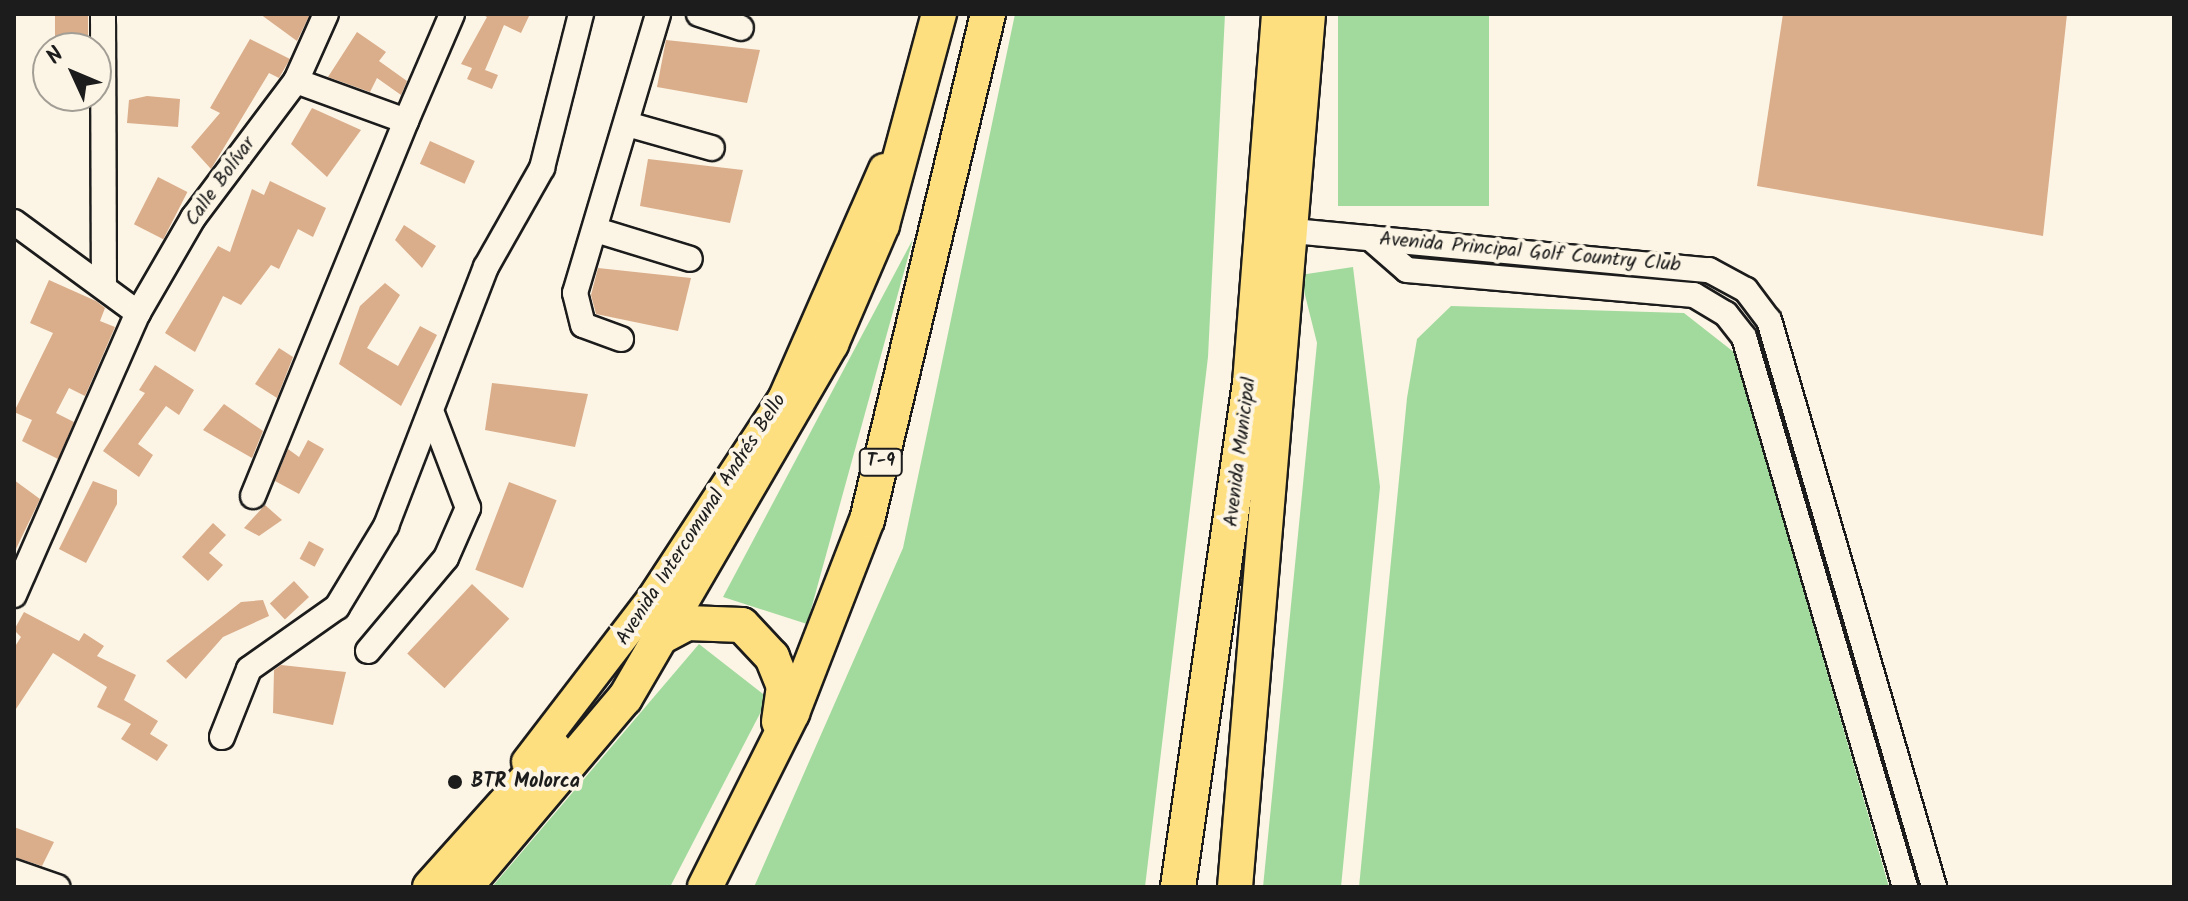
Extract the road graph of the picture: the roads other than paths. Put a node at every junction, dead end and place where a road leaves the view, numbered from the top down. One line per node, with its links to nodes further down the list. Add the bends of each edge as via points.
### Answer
1 (103, 14): 21 (street)
2 (326, 14): 12 (street, Calle Bolívar)
3 (452, 14): 13 (street)
4 (581, 14): 24 (street, via 542,168 486,267)
5 (658, 14): 14 (street)
6 (699, 14): 11 (street)
7 (988, 14): 30 (highway, T-9, via 867,520)
8 (1279, 14): 37 (highway, Avenida Municipal, via 1250,383)
9 (1308, 14): 18 (highway, Avenida Municipal)
10 (937, 22): 27 (highway, via 882,225 831,344); 33 (main road, Avenida Intercomunal Andrés Bello, via 855,242 784,397 586,694)
11 (741, 28)
12 (296, 81): 13 (street); 22 (street, Calle Bolívar, via 193,218)
13 (406, 121): 25 (street)
14 (627, 124): 15 (street); 17 (street)
15 (712, 148)
16 (14, 222): 21 (street)
17 (596, 230): 20 (street); 23 (street, via 575,293 576,316)
18 (1293, 231): 19 (street); 38 (highway, Avenida Municipal)
19 (1370, 238): 39 (street, Avenida Principal Golf Country Club, via 1407,270 1694,295 1726,314 1744,337); 40 (street, Avenida Principal Golf Country Club, via 1709,270 1746,290 1769,320)
20 (690, 259)
21 (104, 284): 22 (street)
22 (138, 313): 26 (street, Calle Bolívar)
23 (621, 339)
24 (433, 416): 28 (street, via 468,508 446,558); 29 (street, via 386,526 337,607 249,669)
25 (253, 496)
26 (14, 595)
27 (668, 632): 30 (highway, via 705,621 742,625 772,657 784,686); 34 (highway); 35 (highway, via 625,698)
28 (368, 651)
29 (222, 737)
30 (766, 765): 36 (highway, T-9)
31 (14, 872): 32 (street)
32 (57, 887)
33 (417, 887)
34 (430, 887)
35 (465, 887)
36 (705, 887)
37 (1178, 887)
38 (1235, 887)
39 (1905, 887)
40 (1934, 887)

